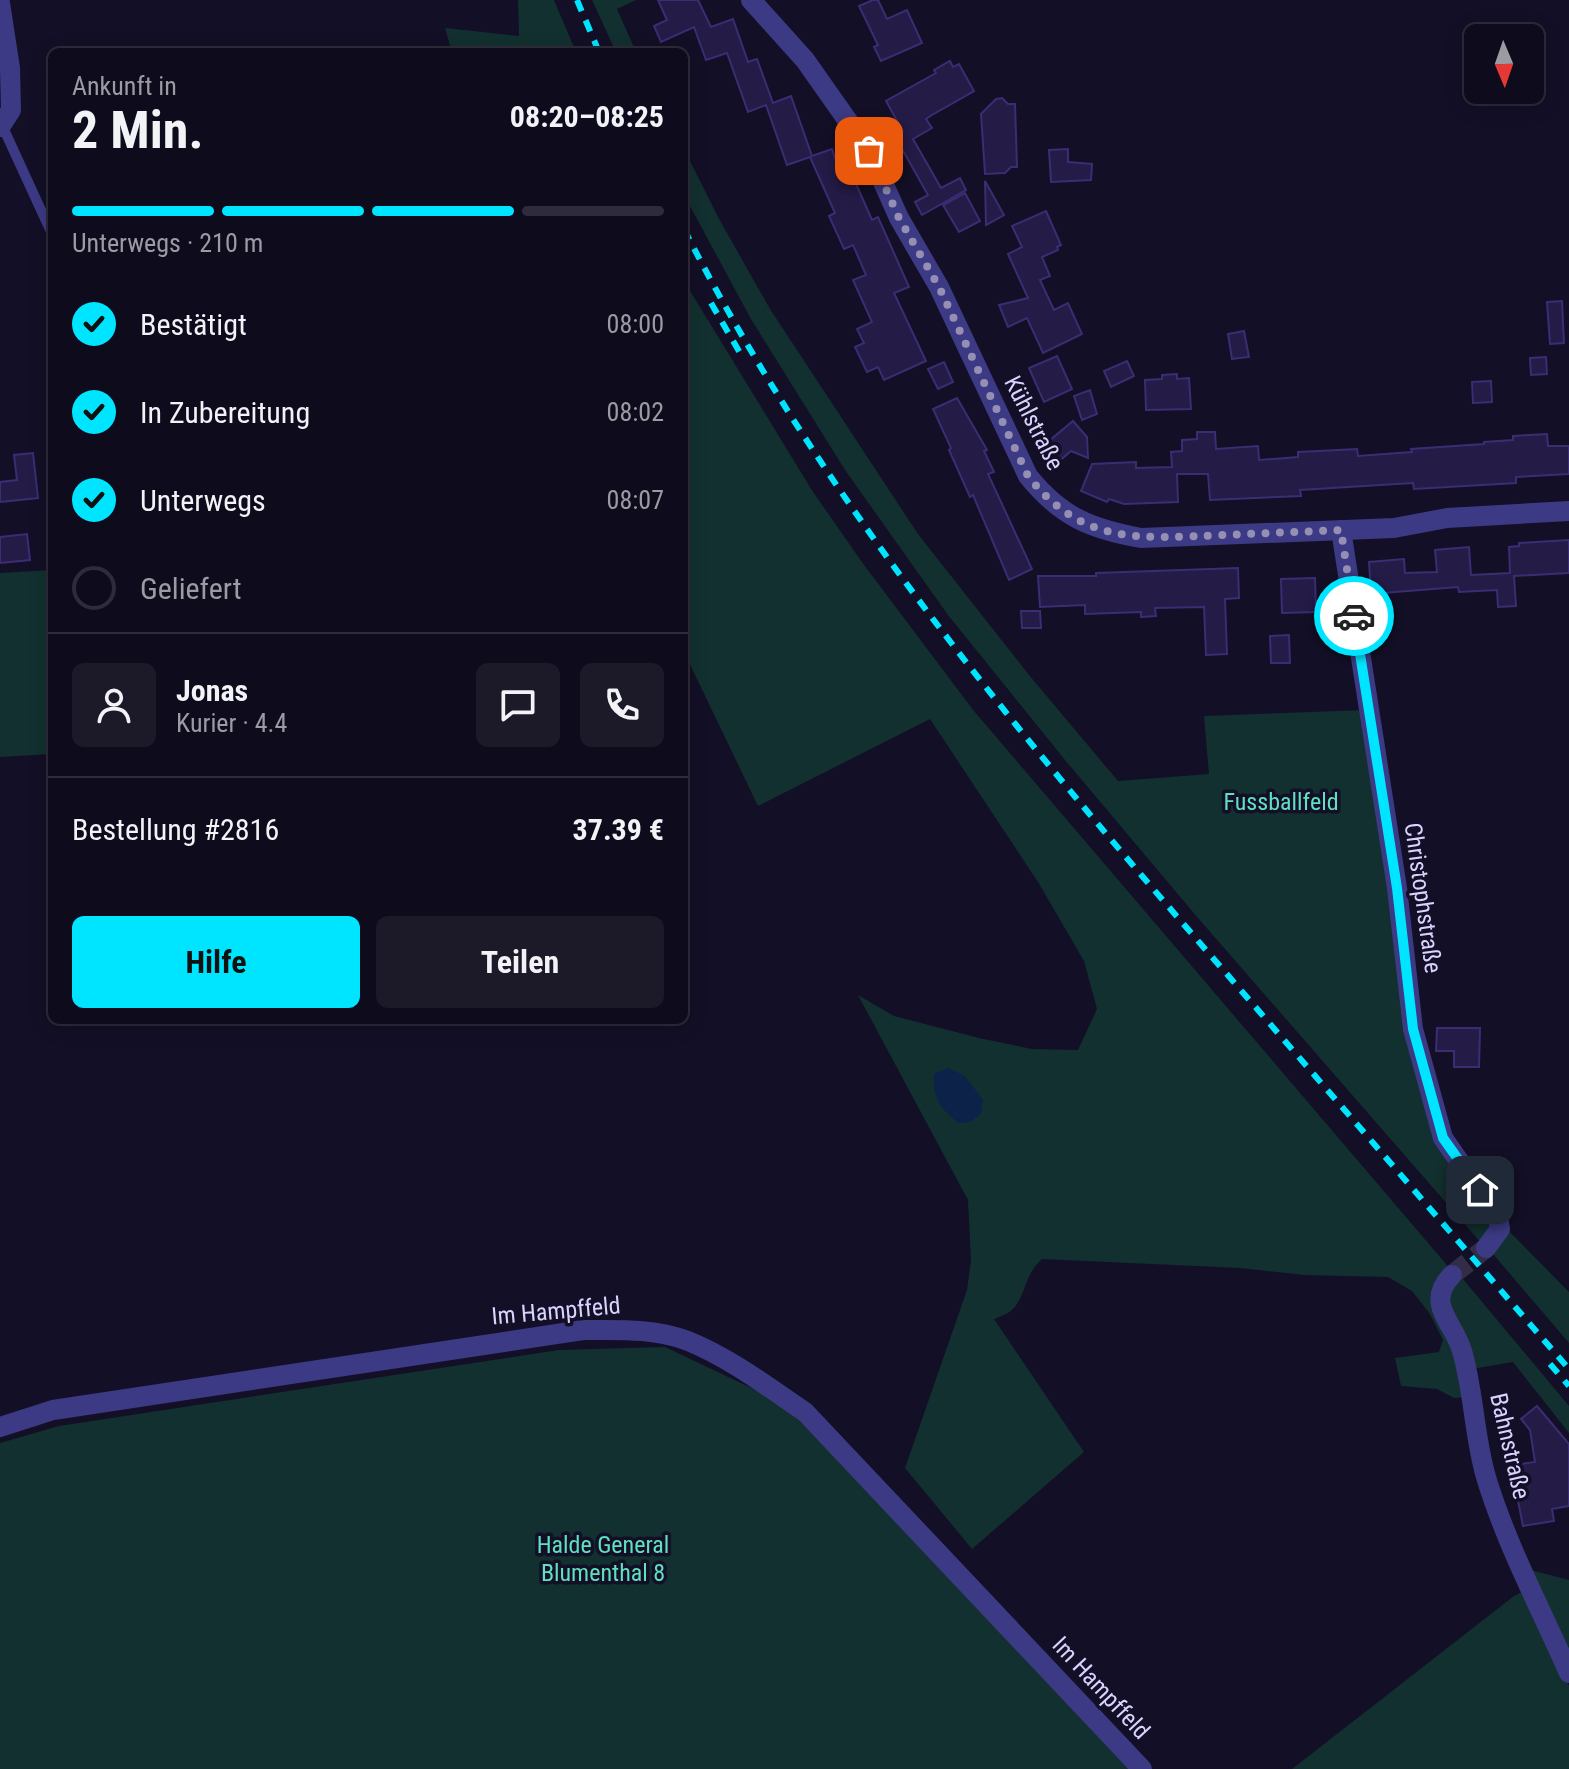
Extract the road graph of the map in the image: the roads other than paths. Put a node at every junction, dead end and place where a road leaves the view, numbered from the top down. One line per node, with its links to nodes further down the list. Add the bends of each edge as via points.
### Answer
1 (751, 0): 6 (street, Kühlstraße, via 805,60 869,151 1028,476 1044,496 1071,517 1106,532 1141,538)
2 (0, 3): 3 (street, via 11,110)
3 (1, 126): 4 (lane)
4 (48, 226)
5 (1569, 511): 6 (street, Kühlstraße)
6 (1341, 530): 7 (street, Christophstraße, via 1397,888 1413,1029 1443,1138 1498,1217 1500,1229)
7 (1486, 1248)
8 (1452, 1275): 10 (street, Bahnstraße, via 1439,1300 1462,1348 1487,1478)
9 (0, 1427): 11 (street, Im Hampffeld, via 53,1410 583,1330 636,1330 687,1341 805,1412)
10 (1569, 1673)
11 (1142, 1769)

